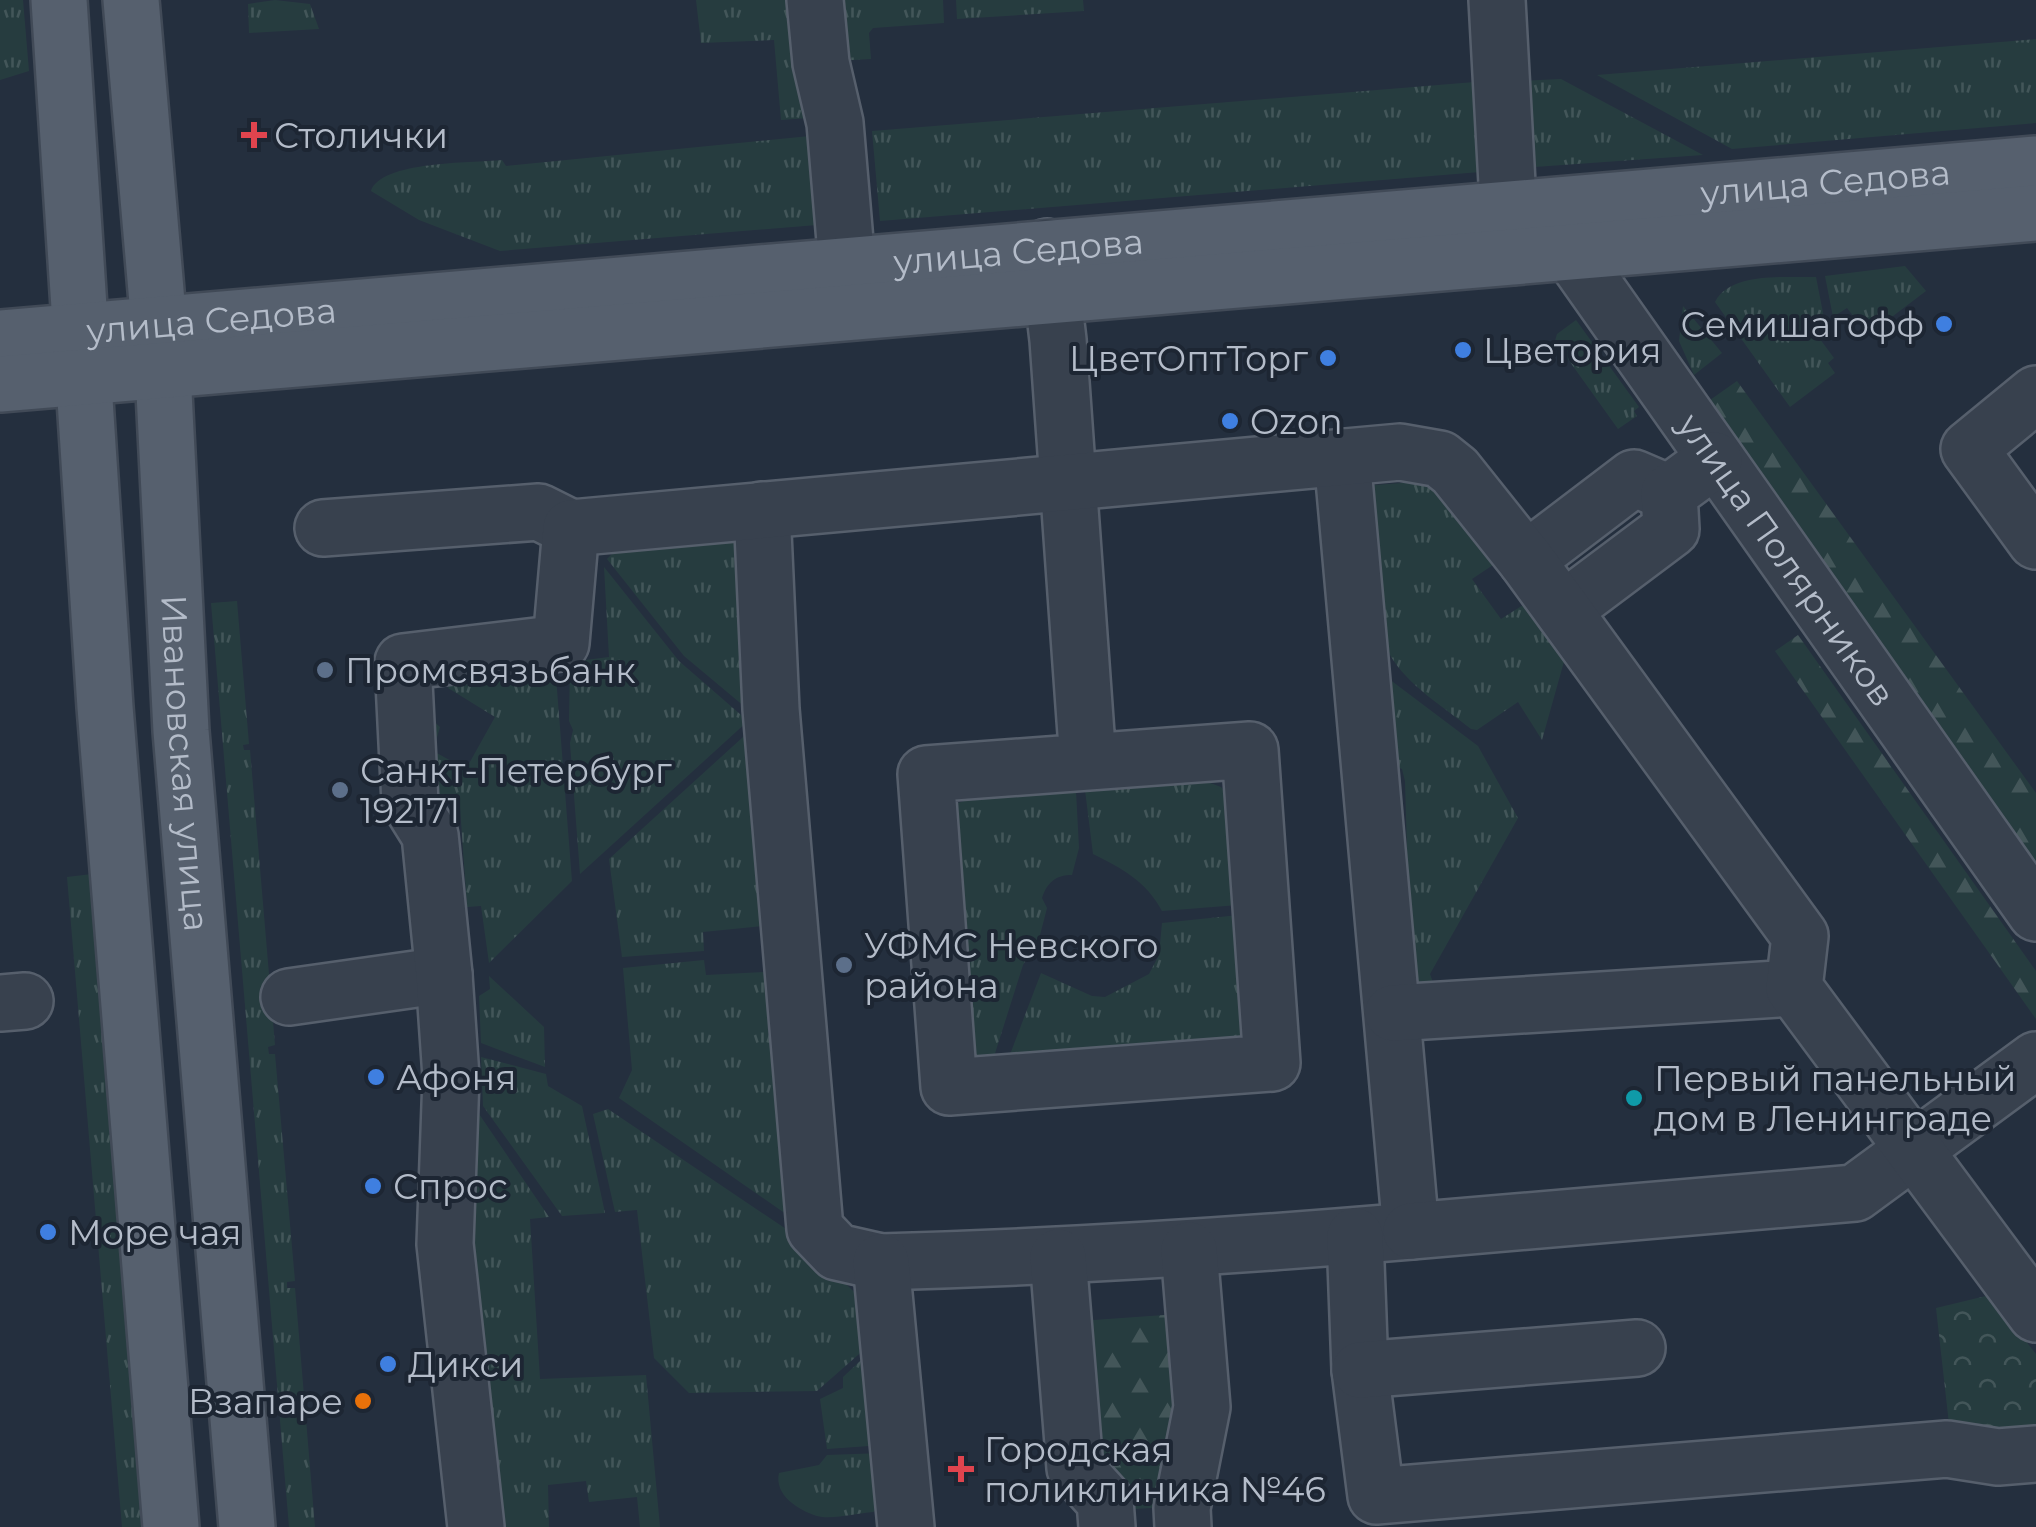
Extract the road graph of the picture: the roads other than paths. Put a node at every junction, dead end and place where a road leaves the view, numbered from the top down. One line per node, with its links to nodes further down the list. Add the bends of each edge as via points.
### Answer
1 (59, 0): 13 (main road)
2 (131, 0): 12 (main road, Ивановская улица)
3 (815, 0): 10 (street)
4 (1498, 0): 7 (street)
5 (2036, 164): 7 (main road, улица Седова)
6 (2036, 213): 8 (main road, улица Седова)
7 (1519, 224): 8 (main road, улица Седова); 9 (main road, улица Седова)
8 (1570, 252): 17 (street, улица Полярников)
9 (1049, 272): 10 (main road, улица Седова); 18 (street)
10 (850, 288): 12 (main road, улица Седова)
11 (0, 338): 13 (main road, улица Седова)
12 (160, 347): 13 (main road, улица Седова); 45 (main road, Ивановская улица, via 180,731)
13 (83, 355): 14 (main road, улица Седова); 44 (main road)
14 (0, 384)
15 (2036, 394): 23 (street, via 1969,449)
16 (1342, 457): 18 (street); 24 (street, via 1400,452 1440,459); 31 (street)
17 (1714, 460): 19 (street); 27 (street, улица Полярников)
18 (1068, 482): 20 (street); 26 (street)
19 (1669, 493): 24 (street, via 1634,478); 25 (street, via 1670,528)
20 (762, 510): 22 (street); 38 (street, via 771,709 815,1229 837,1252)
21 (322, 528): 22 (street, via 539,512)
22 (572, 528): 28 (street, via 561,643 403,662 410,803 430,835)
23 (2036, 541)
24 (1526, 560): 25 (street)
25 (1563, 610): 29 (street, via 1800,936)
26 (1088, 762): 26 (street, via 926,774 949,1087 1272,1063 1250,750)
27 (2036, 913)
28 (444, 975): 30 (street); 46 (street, via 451,1077 445,1244)
29 (1794, 988): 31 (street); 33 (street)
30 (290, 996)
31 (1392, 1014): 34 (street)
32 (2036, 1060): 33 (street)
33 (1915, 1148): 34 (street, via 1855,1193); 39 (street)
34 (1410, 1230): 35 (street)
35 (1355, 1236): 36 (street); 41 (street)
36 (1189, 1250): 37 (street); 48 (street, via 1202,1408)
37 (1058, 1256): 38 (street); 47 (street, via 1075,1468 1104,1501)
38 (881, 1262): 43 (street)
39 (2036, 1314)
40 (1637, 1348): 41 (street)
41 (1360, 1370): 42 (street, via 1376,1496 1947,1449 1998,1457)
42 (2036, 1454)
43 (894, 1526)
44 (171, 1527)
45 (247, 1527)
46 (476, 1527)
47 (1107, 1527)
48 (1183, 1527)

